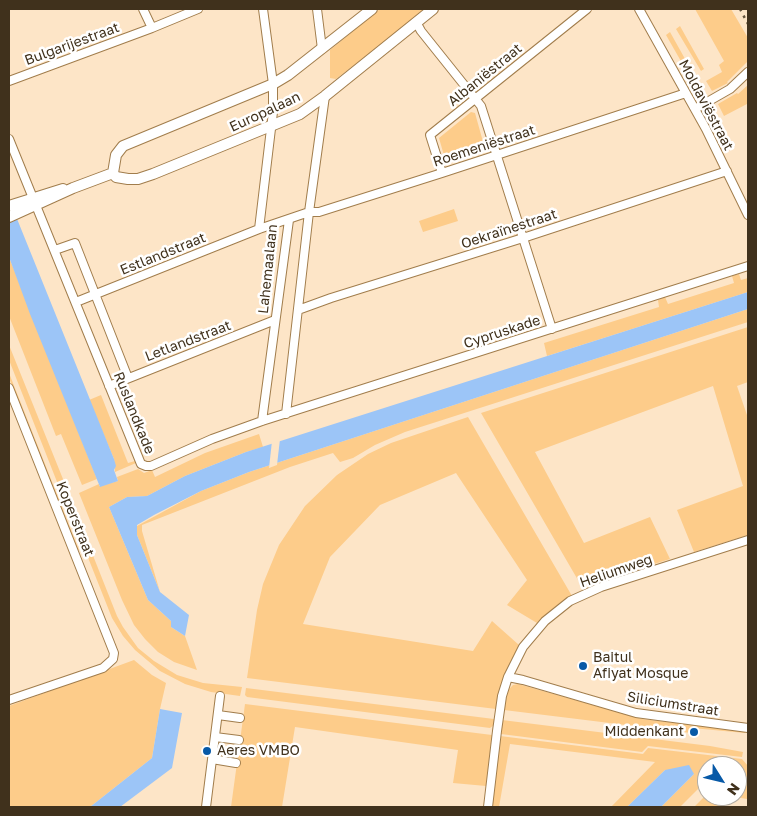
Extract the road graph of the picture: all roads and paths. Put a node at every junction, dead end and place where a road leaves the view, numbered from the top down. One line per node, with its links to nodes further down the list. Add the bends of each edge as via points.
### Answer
1 (143, 9): 10 (street)
2 (198, 9): 10 (street, Bulgarijestraat)
3 (263, 9): 14 (street, Lahemaalaan)
4 (317, 9): 11 (street)
5 (372, 9): 11 (street, Europalaan)
6 (433, 9): 9 (street, Europalaan)
7 (587, 9): 17 (street, Albaniëstraat)
8 (639, 9): 15 (street, Moldaviëstraat)
9 (416, 22): 16 (street, Europalaan); 17 (street)
10 (152, 28): 13 (street, Bulgarijestraat)
11 (322, 49): 14 (street, Europalaan)
12 (748, 72): 18 (street, via 730,89)
13 (9, 80)
14 (273, 84): 19 (street, Lahemaalaan); 23 (street, Europalaan, via 123,146 116,155)
15 (686, 93): 18 (street, Moldaviëstraat); 21 (street, Roemeniëstraat)
16 (326, 96): 19 (street, Europalaan, via 300,114); 28 (street)
17 (475, 98): 21 (street, via 481,106); 24 (street, Albaniëstraat, via 430,135)
18 (694, 109): 22 (street, Moldaviëstraat)
19 (273, 126): 23 (street, Europalaan, via 138,179 121,178); 32 (street, Lahemaalaan)
20 (9, 139): 25 (street, Ruslandkade)
21 (496, 156): 24 (street, Roemeniëstraat); 33 (street)
22 (727, 172): 29 (street, Moldaviëstraat); 33 (street, Oekraïnestraat)
23 (113, 173): 25 (street)
24 (442, 173): 28 (street, Roemeniëstraat, via 319,212)
25 (34, 202): 27 (street); 34 (street, Ruslandkade)
26 (9, 206): 27 (street)
27 (21, 206): 30 (street)
28 (309, 212): 31 (street, Roemeniëstraat); 38 (street)
29 (748, 215)
30 (9, 217)
31 (289, 220): 32 (street, Lahemaalaan); 39 (street, Lahemaalaan)
32 (259, 229): 36 (street, Estlandstraat)
33 (523, 238): 38 (street, Oekraïnestraat); 40 (street)
34 (55, 250): 36 (street, Ruslandkade, via 75,243); 37 (street, Ruslandkade)
35 (748, 266): 40 (street, Cypruskade)
36 (94, 294): 37 (street, Estlandstraat); 41 (street, Ruslandkade)
37 (76, 302): 42 (street, Ruslandkade)
38 (298, 310): 44 (street)
39 (275, 320): 41 (street, Letlandstraat); 45 (street, Lahemaalaan)
40 (552, 329): 44 (street, Cypruskade)
41 (128, 378): 42 (street, Letlandstraat)
42 (110, 386): 45 (street, Ruslandkade, via 142,464 146,466)
43 (9, 388): 49 (street, Koperstraat, via 114,653 113,659 103,668)
44 (286, 414): 45 (street, Cypruskade)
45 (262, 421)
46 (748, 540): 47 (street, Heliumweg, via 601,587 570,601 530,638)
47 (508, 677): 52 (street, Siliciumstraat, via 636,713); 58 (street, Heliumweg, via 499,715)
48 (220, 696): 50 (street)
49 (9, 700)
50 (218, 715): 51 (street); 53 (street)
51 (240, 718)
52 (748, 728)
53 (215, 737): 54 (street); 55 (street)
54 (239, 740)
55 (212, 759): 56 (street); 57 (street)
56 (236, 763)
57 (206, 807)
58 (488, 807)

